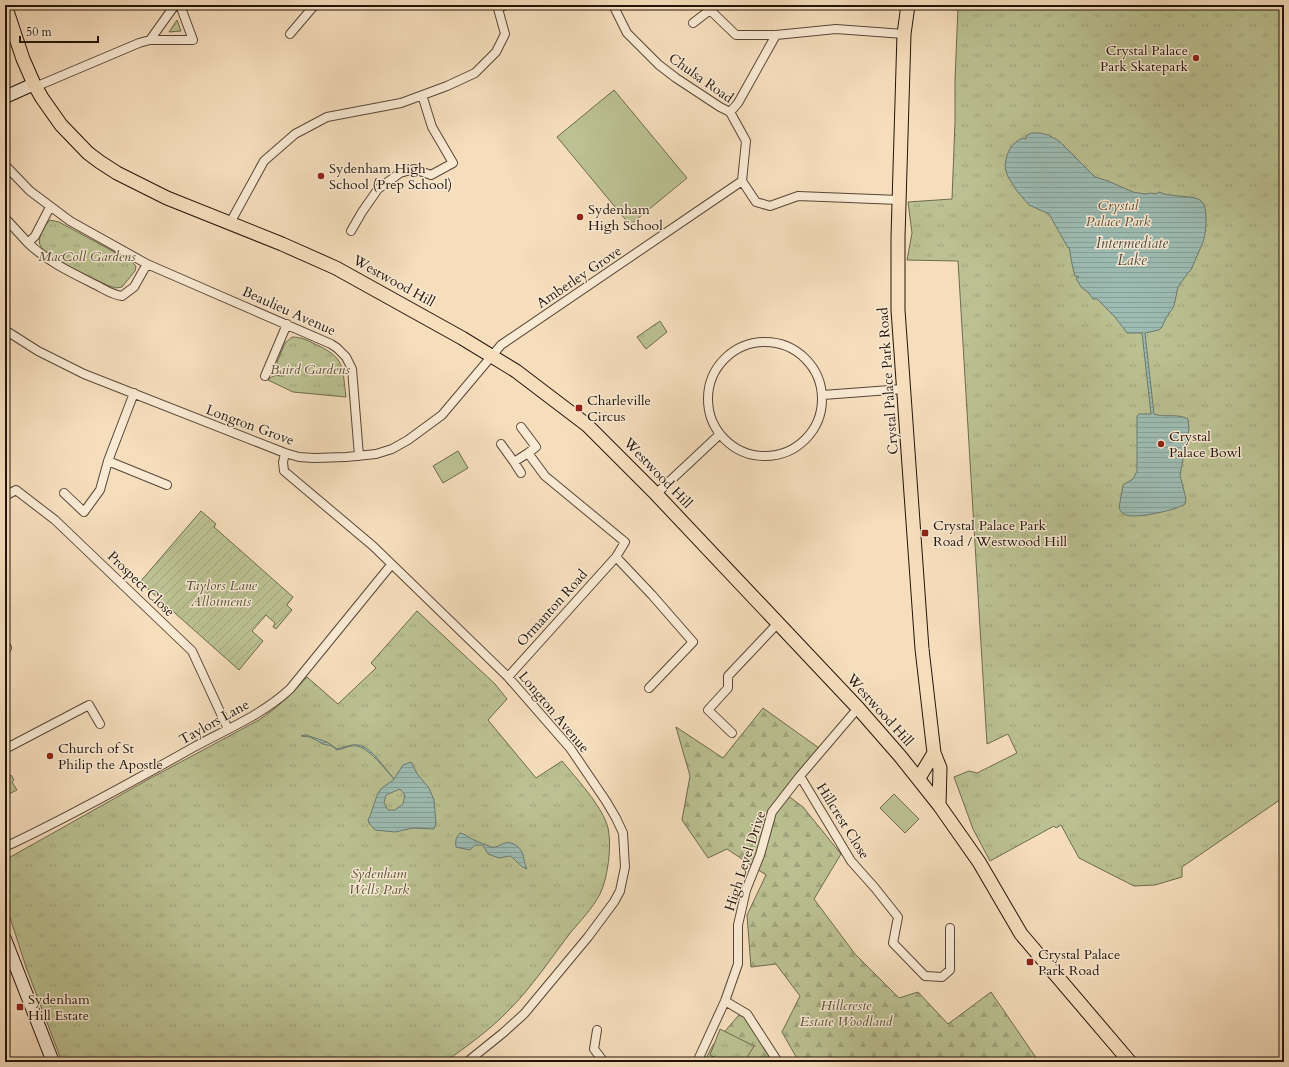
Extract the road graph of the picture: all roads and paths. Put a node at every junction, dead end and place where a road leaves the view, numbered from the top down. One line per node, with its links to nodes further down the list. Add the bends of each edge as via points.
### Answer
1 (5, 5): 14 (main road, Westwood Hill, via 16,42)
2 (175, 5): 13 (street)
3 (180, 5): 13 (street, via 194,40)
4 (316, 5): 10 (street)
5 (613, 5): 17 (street, Chulsa Road, via 627,33 659,65 720,108)
6 (908, 5): 11 (main road, Crystal Palace Park Road)
7 (500, 6): 15 (street, via 505,34 496,52 475,73)
8 (708, 7): 9 (street); 12 (street, via 736,35)
9 (692, 23)
10 (290, 34)
11 (904, 34): 12 (street, via 836,29); 20 (main road, Crystal Palace Park Road)
12 (776, 35): 17 (street, via 738,103)
13 (150, 40): 14 (street)
14 (34, 86): 16 (street); 23 (main road, Westwood Hill, via 61,125 100,162 167,198)
15 (422, 96): 23 (street, via 401,103 327,116 295,134 264,161); 24 (street, via 432,128 453,163 431,175 414,169 400,173 378,189)
16 (5, 97)
17 (730, 112): 19 (street, Chulsa Road, via 746,142)
18 (5, 165): 21 (street, Beaulieu Avenue)
19 (742, 181): 20 (street, via 756,202 770,206 798,196); 29 (street, Amberley Grove, via 501,346)
20 (899, 200): 31 (main road, Crystal Palace Park Road, via 898,310)
21 (50, 207): 25 (street, via 35,236); 26 (street, Beaulieu Avenue)
22 (6, 219): 25 (street)
23 (230, 223): 29 (main road, Westwood Hill, via 336,268)
24 (351, 231)
25 (28, 243): 26 (street, via 64,269 122,296 134,287)
26 (147, 264): 27 (street, Beaulieu Avenue)
27 (287, 324): 30 (street); 39 (street, Beaulieu Avenue, via 330,344 346,357 352,369)
28 (5, 330): 32 (street, Longton Grove, via 62,364)
29 (492, 356): 39 (street, Longton Grove, via 442,415 429,426 392,449); 45 (main road, Westwood Hill, via 587,425)
30 (265, 376)
31 (903, 389): 33 (street); 57 (main road, Crystal Palace Park Road, via 922,650)
32 (134, 393): 37 (street, Longton Grove); 40 (street)
33 (823, 395): 35 (street, via 821,415 816,427 804,443 791,451 778,456 764,457 748,454 730,445); 35 (street, via 814,369 798,352 786,345 772,342 748,344 723,360 715,370 709,385 707,399 711,419)
34 (521, 427): 38 (street, via 536,447)
35 (720, 436): 45 (street)
36 (501, 444): 41 (street)
37 (285, 453): 39 (street, Longton Grove, via 314,458); 48 (street, Longton Avenue, via 284,471)
38 (528, 453): 41 (street); 47 (street, Ormanton Road, via 545,476 625,542)
39 (359, 456)
40 (108, 461): 43 (street); 44 (street, via 100,490 84,512)
41 (514, 462): 42 (street)
42 (521, 473)
43 (167, 485)
44 (64, 493)
45 (656, 494): 49 (main road, Westwood Hill)
46 (5, 496): 54 (street, Prospect Close, via 16,490 55,520 192,651)
47 (616, 557): 50 (street, Ormanton Road); 51 (street, via 693,642)
48 (391, 564): 50 (street, Longton Avenue); 54 (street, Taylors Lane, via 290,689 266,708)
49 (778, 623): 52 (main road, Westwood Hill); 55 (street, via 728,676 728,688 708,710)
50 (508, 677): 69 (street, Longton Avenue, via 570,748 606,801 622,833 625,867 620,891 588,937 524,1014)
51 (649, 688)
52 (858, 708): 59 (street, High Level Drive); 60 (main road, Westwood Hill)
53 (100, 724): 56 (street, via 89,705)
54 (228, 729): 63 (street, Taylors Lane)
55 (732, 733)
56 (5, 749)
57 (934, 753): 58 (main road, Crystal Palace Park Road); 60 (main road)
58 (940, 768): 61 (main road, Crystal Palace Park Road); 62 (main road, via 945,781)
59 (800, 776): 64 (street, Hillcrest Close, via 851,861 898,917 893,943 925,976 942,977 950,970); 66 (street, High Level Drive, via 772,812 760,855 746,890 738,926 738,964)
60 (919, 778): 61 (main road, Westwood Hill)
61 (939, 804): 62 (main road, Westwood Hill)
62 (951, 822): 73 (main road, Westwood Hill, via 979,862 1021,934)
63 (5, 847)
64 (950, 928)
65 (5, 938): 68 (street)
66 (725, 1001): 71 (street, High Level Drive); 72 (street, via 748,1014)
67 (598, 1030): 70 (street, via 594,1049)
68 (53, 1062)
69 (467, 1062)
70 (604, 1062)
71 (697, 1062)
72 (778, 1062)
73 (1130, 1062)

